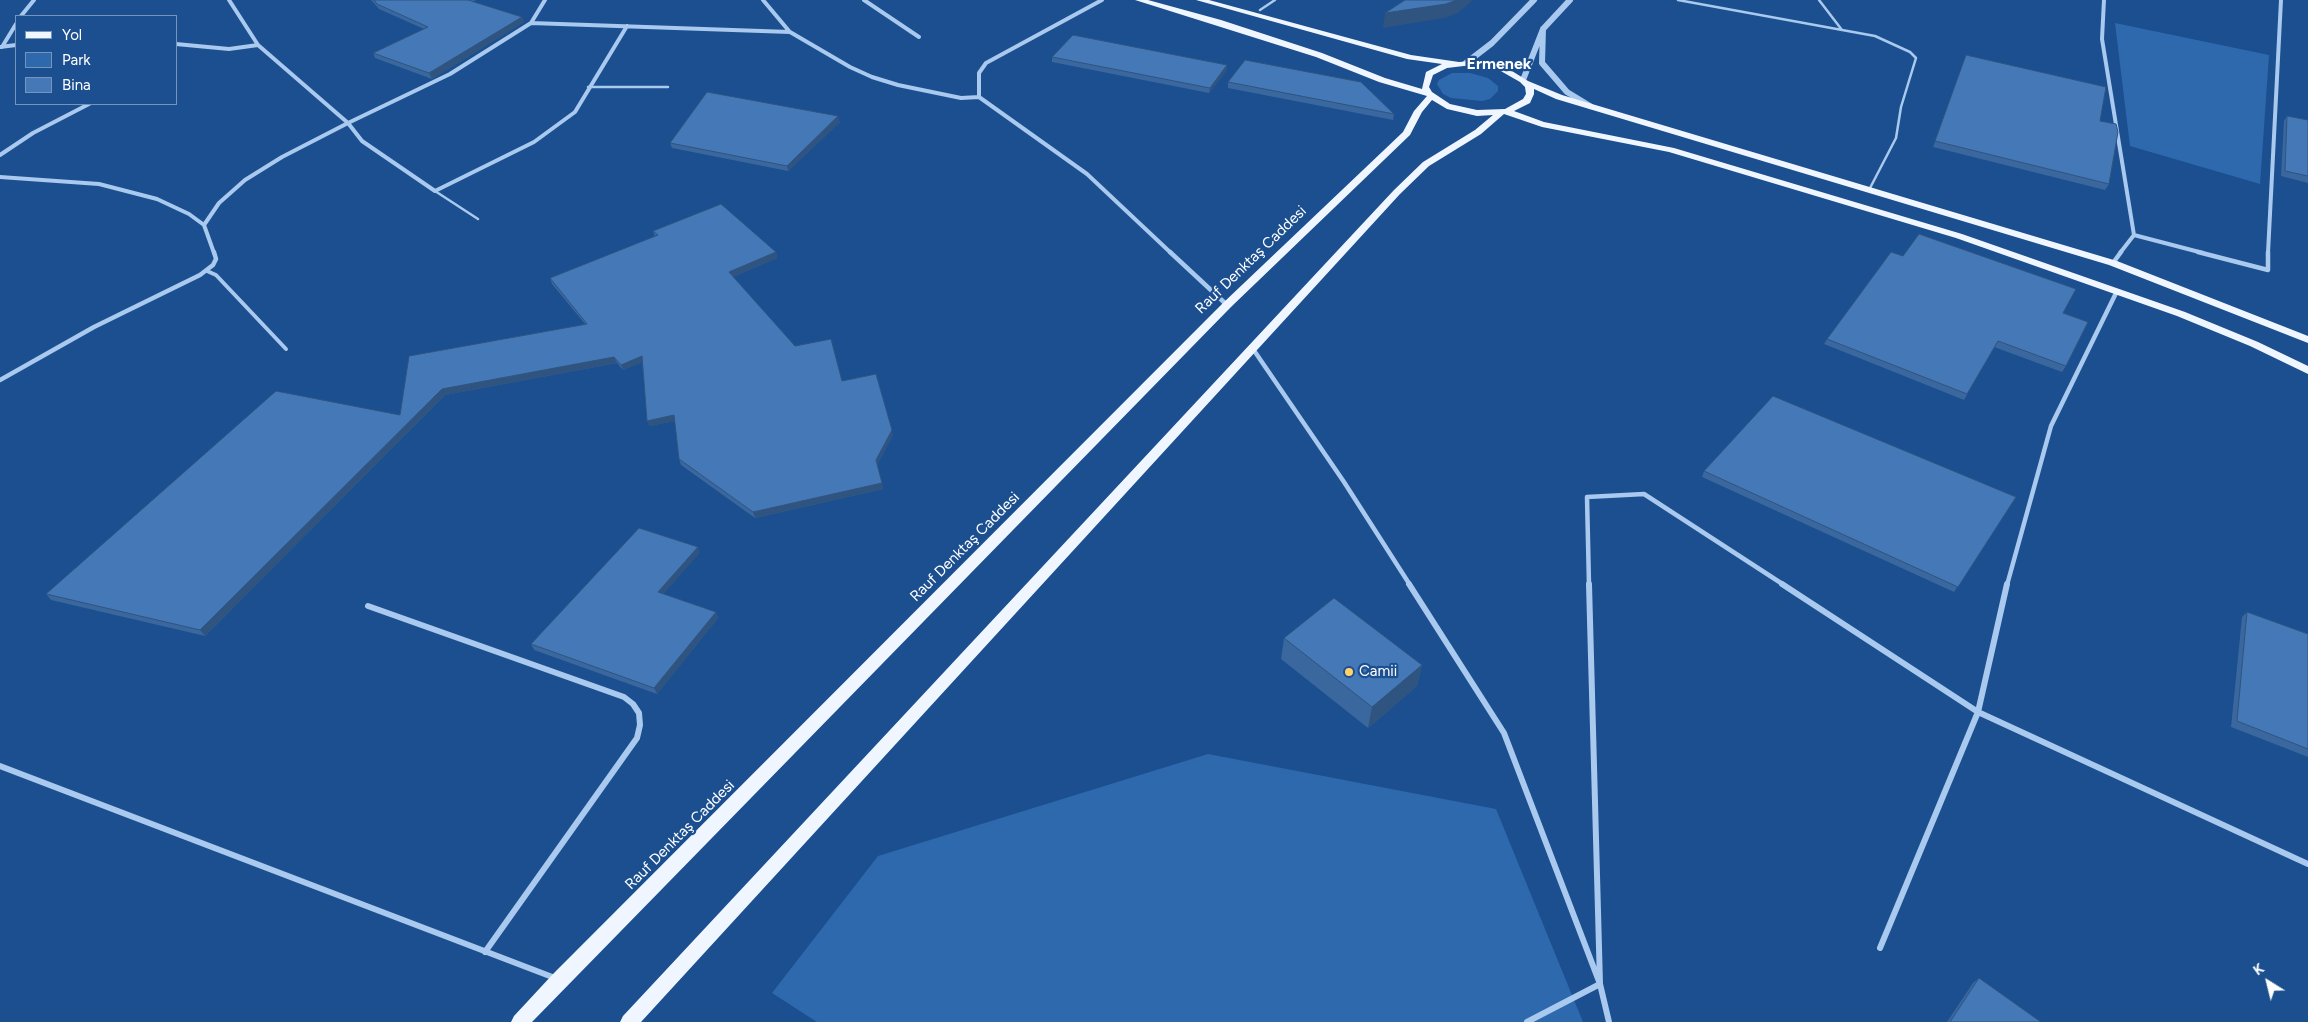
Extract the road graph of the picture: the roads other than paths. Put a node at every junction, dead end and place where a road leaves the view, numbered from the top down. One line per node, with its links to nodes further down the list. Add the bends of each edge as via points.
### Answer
1 (34, 0): 17 (street)
2 (229, 0): 28 (street)
3 (545, 0): 18 (street)
4 (762, 0): 23 (street)
5 (864, 0): 24 (street)
6 (1102, 0): 36 (street, via 986,63 979,72)
7 (1139, 0): 35 (main road, via 1218,22)
8 (1200, 0): 31 (main road, via 1410,57)
9 (1275, 0): 16 (lane)
10 (1534, 0): 31 (street, via 1492,43)
11 (1570, 0): 21 (street)
12 (1678, 0): 22 (lane)
13 (1819, 0): 22 (lane)
14 (2104, 0): 47 (street, via 2102,39)
15 (2281, 0): 47 (street, via 2268,270)
16 (1260, 10)
17 (22, 15)
18 (531, 23): 20 (street); 40 (street, via 450,74)
19 (15, 26): 29 (street)
20 (627, 26): 23 (street); 34 (street)
21 (1543, 29): 32 (street); 38 (street, via 1542,62 1567,92)
22 (1842, 30): 43 (lane, via 1889,40 1916,58 1901,107 1896,138)
23 (790, 32): 36 (street, via 872,77 961,98)
24 (919, 37)
25 (15, 44): 29 (street)
26 (178, 44): 27 (street)
27 (181, 45): 28 (street, via 229,50); 30 (street)
28 (258, 45): 40 (street)
29 (1, 47)
30 (178, 47)
31 (1462, 63): 32 (main road, via 1501,68); 35 (main road, via 1445,66 1429,74 1425,87)
32 (1525, 82): 38 (main road); 39 (main road, via 1530,94 1527,102)
33 (668, 87): 34 (lane)
34 (588, 88): 44 (street, via 574,112 550,132)
35 (1430, 95): 39 (main road, via 1461,111); 51 (main road, Rauf Denktaş Caddesi, via 1407,133)
36 (978, 97): 51 (street, via 1087,174)
37 (87, 105): 41 (street, via 33,133)
38 (1590, 106): 43 (main road)
39 (1504, 112): 50 (main road, via 1542,124 1671,150 1959,236); 53 (main road, via 1426,164 1396,192)
40 (348, 123): 44 (street, via 384,158); 46 (street, via 244,180 219,203)
41 (0, 155)
42 (0, 177): 46 (street, via 80,182 128,190 174,206)
43 (1869, 190): 48 (main road)
44 (435, 191): 45 (lane)
45 (478, 219)
46 (204, 226): 49 (street, via 216,259)
47 (2134, 235): 48 (street)
48 (2113, 263): 52 (main road)
49 (207, 271): 54 (lane, via 216,275); 56 (street, via 94,327)
50 (2118, 291): 55 (main road, via 2254,344); 58 (street, via 2050,426 2003,600)
51 (1227, 305): 63 (main road, Rauf Denktaş Caddesi)
52 (2308, 340)
53 (1253, 349): 64 (street, via 1344,482 1504,733); 66 (main road)
54 (286, 350)
55 (2308, 370)
56 (0, 380)
57 (368, 606): 62 (street, via 624,697 634,704 639,714 637,738)
58 (1978, 712): 60 (street); 61 (street); 64 (street, via 1644,494 1587,497)
59 (0, 766): 62 (street)
60 (2308, 864)
61 (1880, 948)
62 (485, 952): 63 (street)
63 (559, 980): 65 (main road, Rauf Denktaş Caddesi)
64 (1600, 984): 67 (street); 68 (street)
65 (520, 1022)
66 (629, 1022)
67 (1527, 1022)
68 (1609, 1022)

